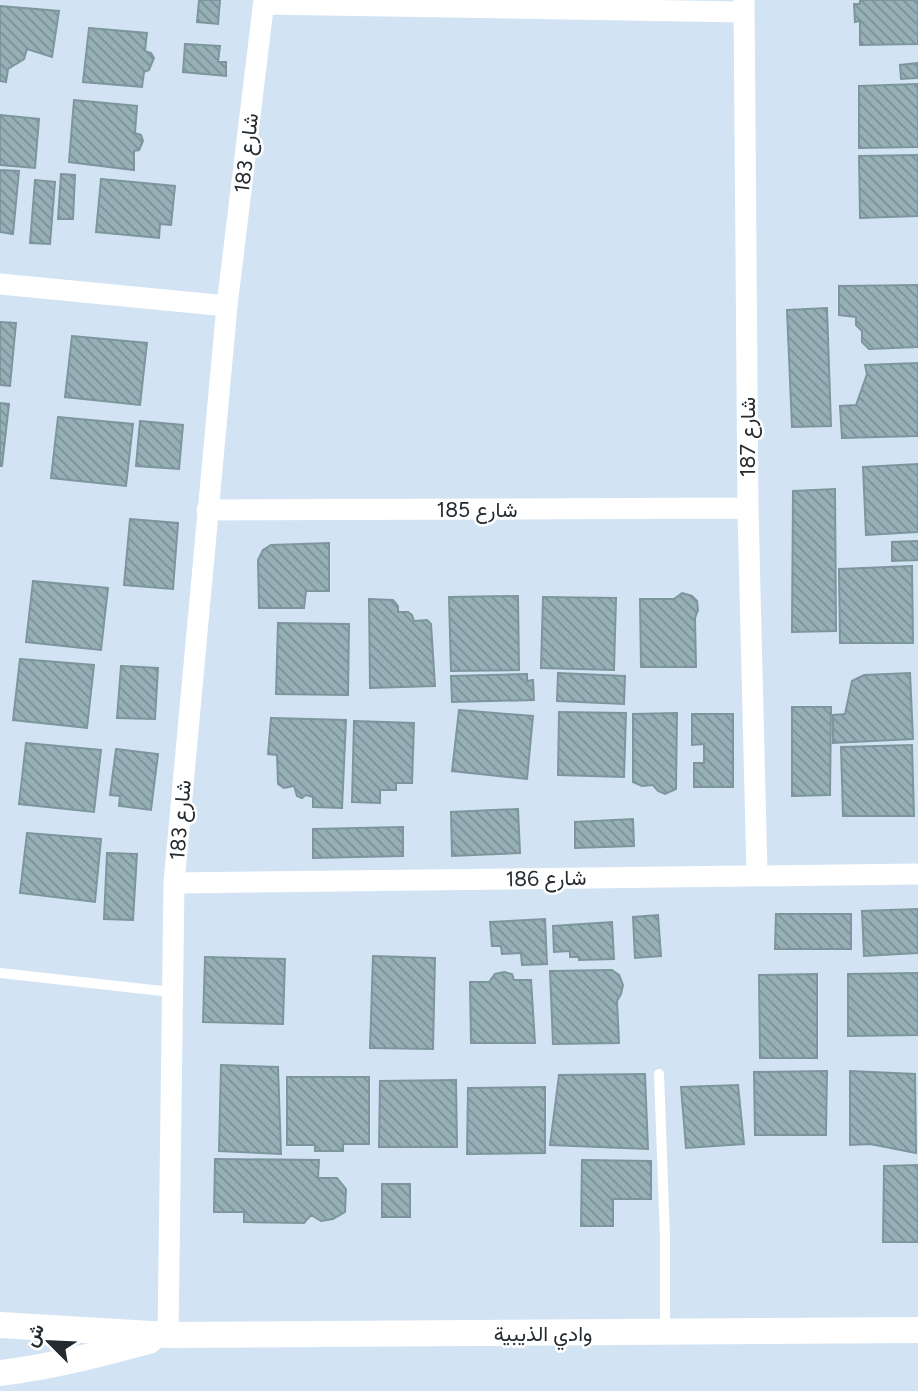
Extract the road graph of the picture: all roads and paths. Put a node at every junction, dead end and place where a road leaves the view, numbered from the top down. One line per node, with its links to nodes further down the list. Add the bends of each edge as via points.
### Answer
1 (264, 2): 2 (street); 4 (street, شارع 183)
2 (744, 6): 5 (street, شارع 187)
3 (0, 284): 4 (street)
4 (227, 306): 6 (street, شارع 183)
5 (748, 508): 6 (street, شارع 185); 8 (street, شارع 187)
6 (207, 510): 9 (street, شارع 183)
7 (918, 874): 8 (street, شارع 186)
8 (757, 875): 9 (street, شارع 186)
9 (174, 883): 11 (street, شارع 183)
10 (0, 973): 11 (lane)
11 (171, 992): 16 (street, شارع 183)
12 (659, 1074): 15 (lane)
13 (0, 1325): 16 (street, وادي الذيبية)
14 (918, 1330): 15 (street, وادي الذيبية)
15 (665, 1332): 16 (street, وادي الذيبية)
16 (168, 1335): 17 (street, وادي الذيبية)
17 (0, 1373)

